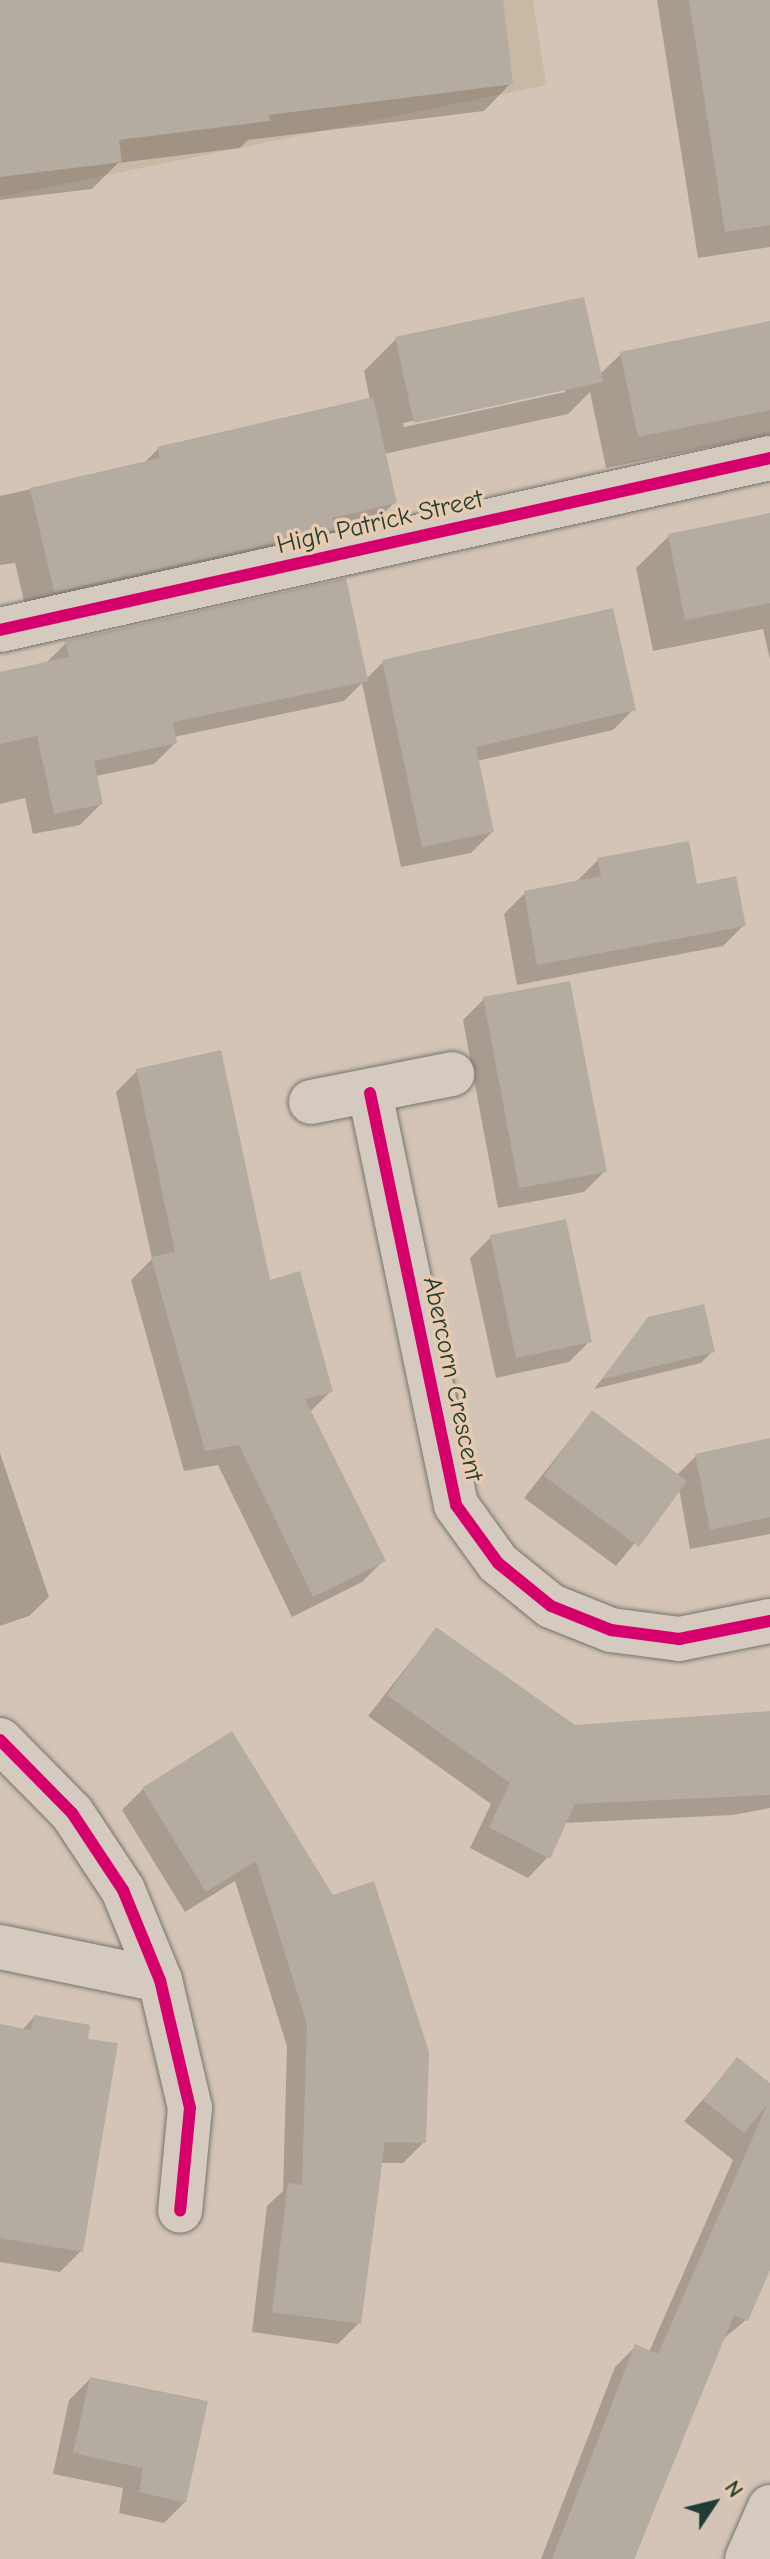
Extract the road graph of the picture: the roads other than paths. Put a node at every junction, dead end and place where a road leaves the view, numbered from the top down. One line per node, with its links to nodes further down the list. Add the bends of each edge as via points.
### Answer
1 (770, 458): 2 (street, High Patrick Street)
2 (0, 630)
3 (452, 1074): 4 (street)
4 (370, 1093): 5 (street); 6 (street, Abercorn Crescent, via 456,1505 498,1563 551,1606 611,1630 679,1639)
5 (311, 1102)
6 (770, 1621)
7 (0, 1740): 9 (street, via 72,1813 115,1877)
8 (0, 1947): 9 (street)
9 (160, 1980): 10 (street, via 190,2108)
10 (180, 2211)
11 (770, 2507): 12 (street)
12 (747, 2559)

